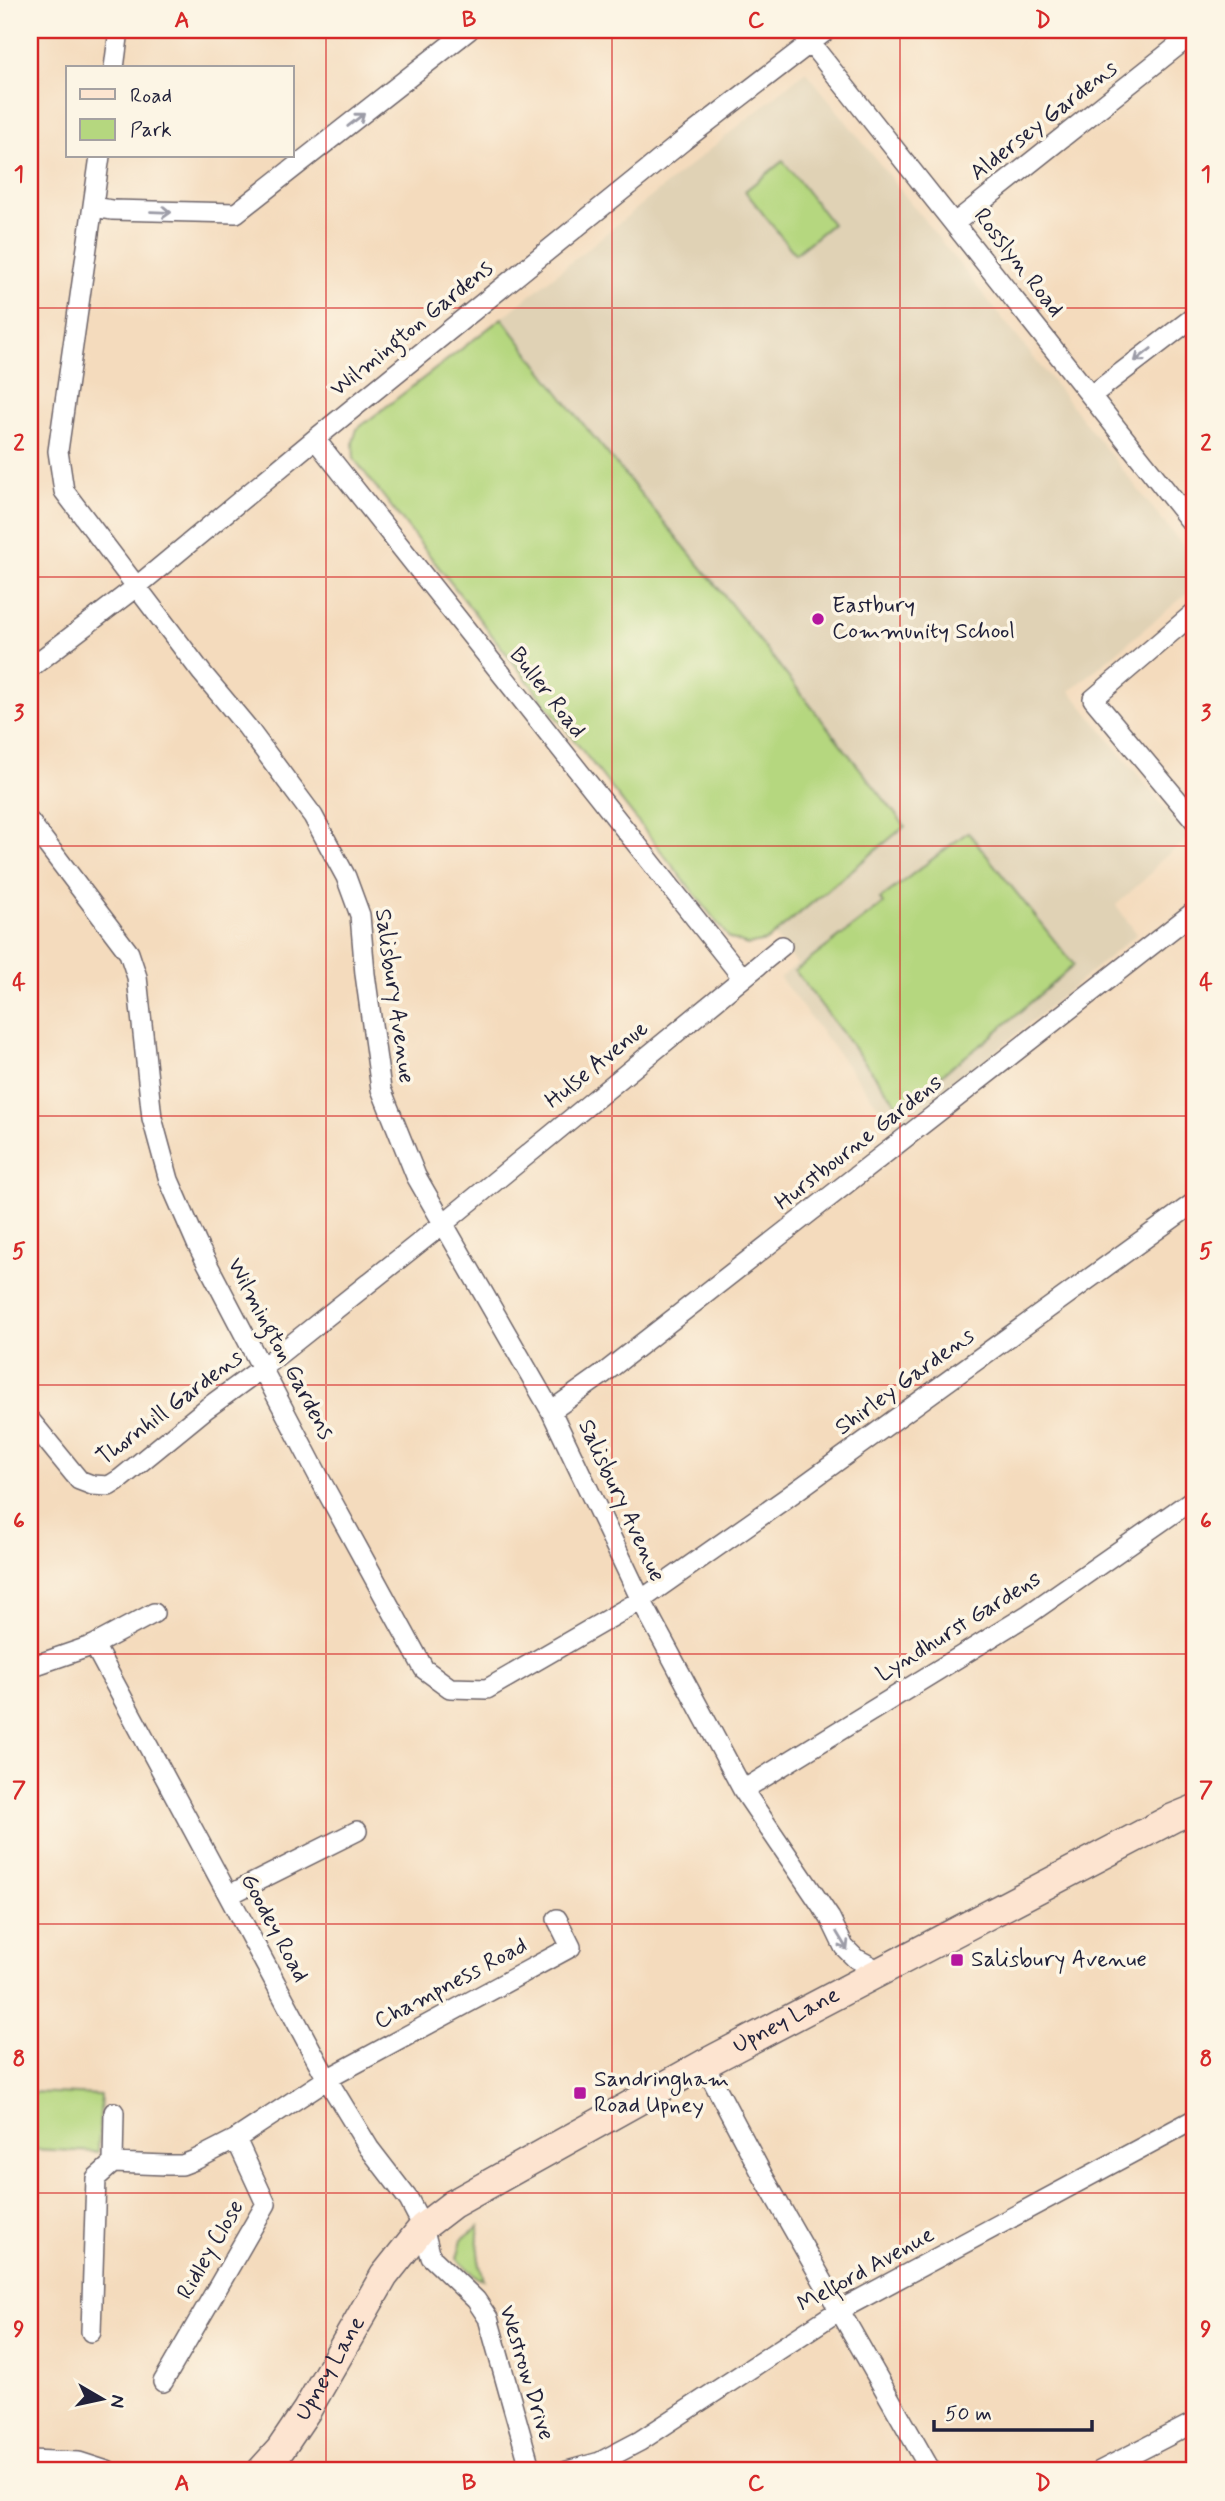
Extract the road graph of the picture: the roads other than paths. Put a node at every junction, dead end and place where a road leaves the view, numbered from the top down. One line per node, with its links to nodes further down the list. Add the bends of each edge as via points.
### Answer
1 (120, 30): 6 (street)
2 (469, 30): 8 (street, one-way to 2, via 236,213)
3 (827, 30): 5 (street, Wilmington Gardens)
4 (1195, 32): 9 (street, Aldersey Gardens)
5 (806, 36): 9 (street, Rosslyn Road); 12 (street, Wilmington Gardens)
6 (114, 66)
7 (100, 158): 8 (street, Salisbury Avenue)
8 (93, 207): 14 (street, Salisbury Avenue, via 58,451 64,491)
9 (956, 222): 11 (street, Rosslyn Road)
10 (1195, 316): 11 (street, one-way to 11)
11 (1092, 395): 13 (street, Rosslyn Road)
12 (314, 439): 14 (street, Wilmington Gardens); 21 (street, Buller Road)
13 (1195, 527)
14 (136, 587): 16 (street, Wilmington Gardens); 23 (street, Salisbury Avenue, via 313,816 346,877 360,915 381,1089 416,1176)
15 (1195, 612): 17 (street, via 1093,699)
16 (30, 668)
17 (1195, 821)
18 (30, 822): 24 (street, Wilmington Gardens, via 129,953 137,977 152,1118 169,1180)
19 (1195, 911): 25 (street, Hurstbourne Gardens)
20 (782, 946): 21 (street, Hulse Avenue)
21 (742, 977): 23 (street, Hulse Avenue)
22 (1195, 1202): 28 (street, Shirley Gardens)
23 (444, 1223): 24 (street, Thornhill Gardens); 25 (street, Salisbury Avenue)
24 (262, 1368): 26 (street, Thornhill Gardens, via 109,1486 79,1480); 28 (street, Wilmington Gardens, via 424,1669 450,1688 487,1689)
25 (551, 1411): 28 (street, Salisbury Avenue)
26 (30, 1420)
27 (1195, 1498): 32 (street, Lyndhurst Gardens, via 1029,1614)
28 (641, 1600): 32 (street, Salisbury Avenue)
29 (154, 1613): 30 (street)
30 (94, 1645): 31 (street); 35 (street, Goodey Road)
31 (30, 1667)
32 (743, 1790): 37 (street, Salisbury Avenue, one-way to 37, via 845,1947)
33 (1195, 1809): 37 (street, Upney Lane)
34 (357, 1832): 35 (street)
35 (229, 1895): 39 (street, Goodey Road)
36 (556, 1919): 39 (street, Champness Road, via 571,1947)
37 (880, 1971): 38 (street, Upney Lane)
38 (704, 2064): 44 (street, Upney Lane, via 483,2186); 45 (street)
39 (327, 2079): 42 (street); 44 (street, Goodey Road)
40 (114, 2112): 43 (street)
41 (1195, 2119): 45 (street, Melford Avenue)
42 (236, 2139): 43 (street, via 182,2165); 47 (street, Ridley Close, via 266,2204)
43 (113, 2163): 46 (street, via 96,2178)
44 (423, 2227): 51 (street, Upney Lane, via 384,2276 307,2410); 52 (street, Westrow Drive, via 431,2257 477,2300 488,2318)
45 (838, 2311): 53 (street, Melford Avenue, via 640,2441 600,2462); 54 (street)
46 (91, 2332)
47 (163, 2382)
48 (1195, 2422): 55 (street)
49 (30, 2460): 50 (street, via 79,2462)
50 (107, 2471)
51 (261, 2471)
52 (531, 2471)
53 (567, 2471)
54 (931, 2471)
55 (1100, 2471)

